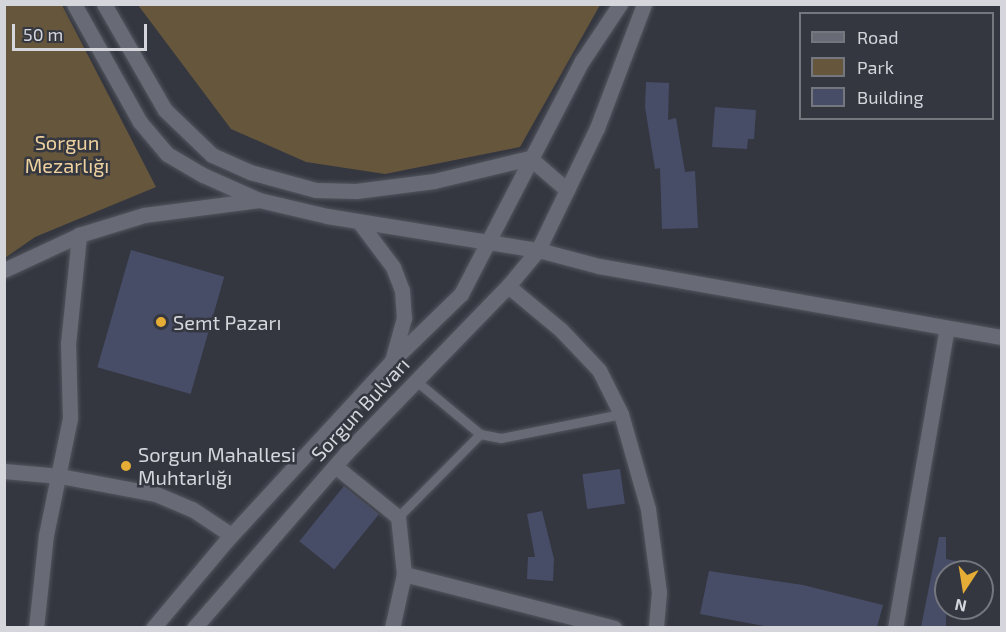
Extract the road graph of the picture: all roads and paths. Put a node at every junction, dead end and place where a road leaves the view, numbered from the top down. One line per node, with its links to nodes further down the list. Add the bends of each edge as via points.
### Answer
1 (74, 4): 7 (main road, via 140,122 166,154)
2 (104, 4): 5 (main road, via 165,110 212,155 250,172 316,190 356,191 434,181)
3 (620, 4): 5 (main road, Sorgun Bulvarı, via 582,62)
4 (644, 4): 6 (main road, Sorgun Bulvarı, via 597,128)
5 (530, 158): 6 (main road); 10 (main road, Sorgun Bulvarı)
6 (567, 190): 11 (main road, Sorgun Bulvarı)
7 (259, 200): 8 (main road); 9 (main road, via 144,215)
8 (360, 223): 10 (main road); 16 (main road, via 393,267 402,290 404,318)
9 (80, 235): 12 (main road); 22 (main road, via 68,344 70,418)
10 (490, 243): 11 (main road); 16 (main road, Sorgun Bulvarı, via 461,294)
11 (538, 250): 13 (main road, Sorgun Bulvarı); 14 (main road, via 600,266)
12 (4, 270)
13 (508, 286): 17 (main road, Sorgun Bulvarı); 18 (main road, via 561,330 599,370)
14 (947, 328): 15 (main road); 32 (main road)
15 (1002, 337)
16 (392, 361): 24 (main road, Sorgun Bulvarı)
17 (415, 380): 19 (lane); 20 (main road, Sorgun Bulvarı)
18 (621, 414): 19 (lane, via 501,438); 31 (main road, via 648,509 659,592)
19 (480, 434): 23 (lane)
20 (334, 466): 23 (main road); 28 (main road, Sorgun Bulvarı)
21 (4, 471): 22 (main road)
22 (60, 476): 24 (main road, via 156,494 192,508); 26 (main road, via 46,535)
23 (398, 517): 25 (main road)
24 (231, 535): 27 (main road, Sorgun Bulvarı)
25 (404, 574): 29 (main road); 30 (main road)
26 (36, 627)
27 (153, 627)
28 (194, 627)
29 (392, 627)
30 (614, 627)
31 (656, 627)
32 (895, 627)

